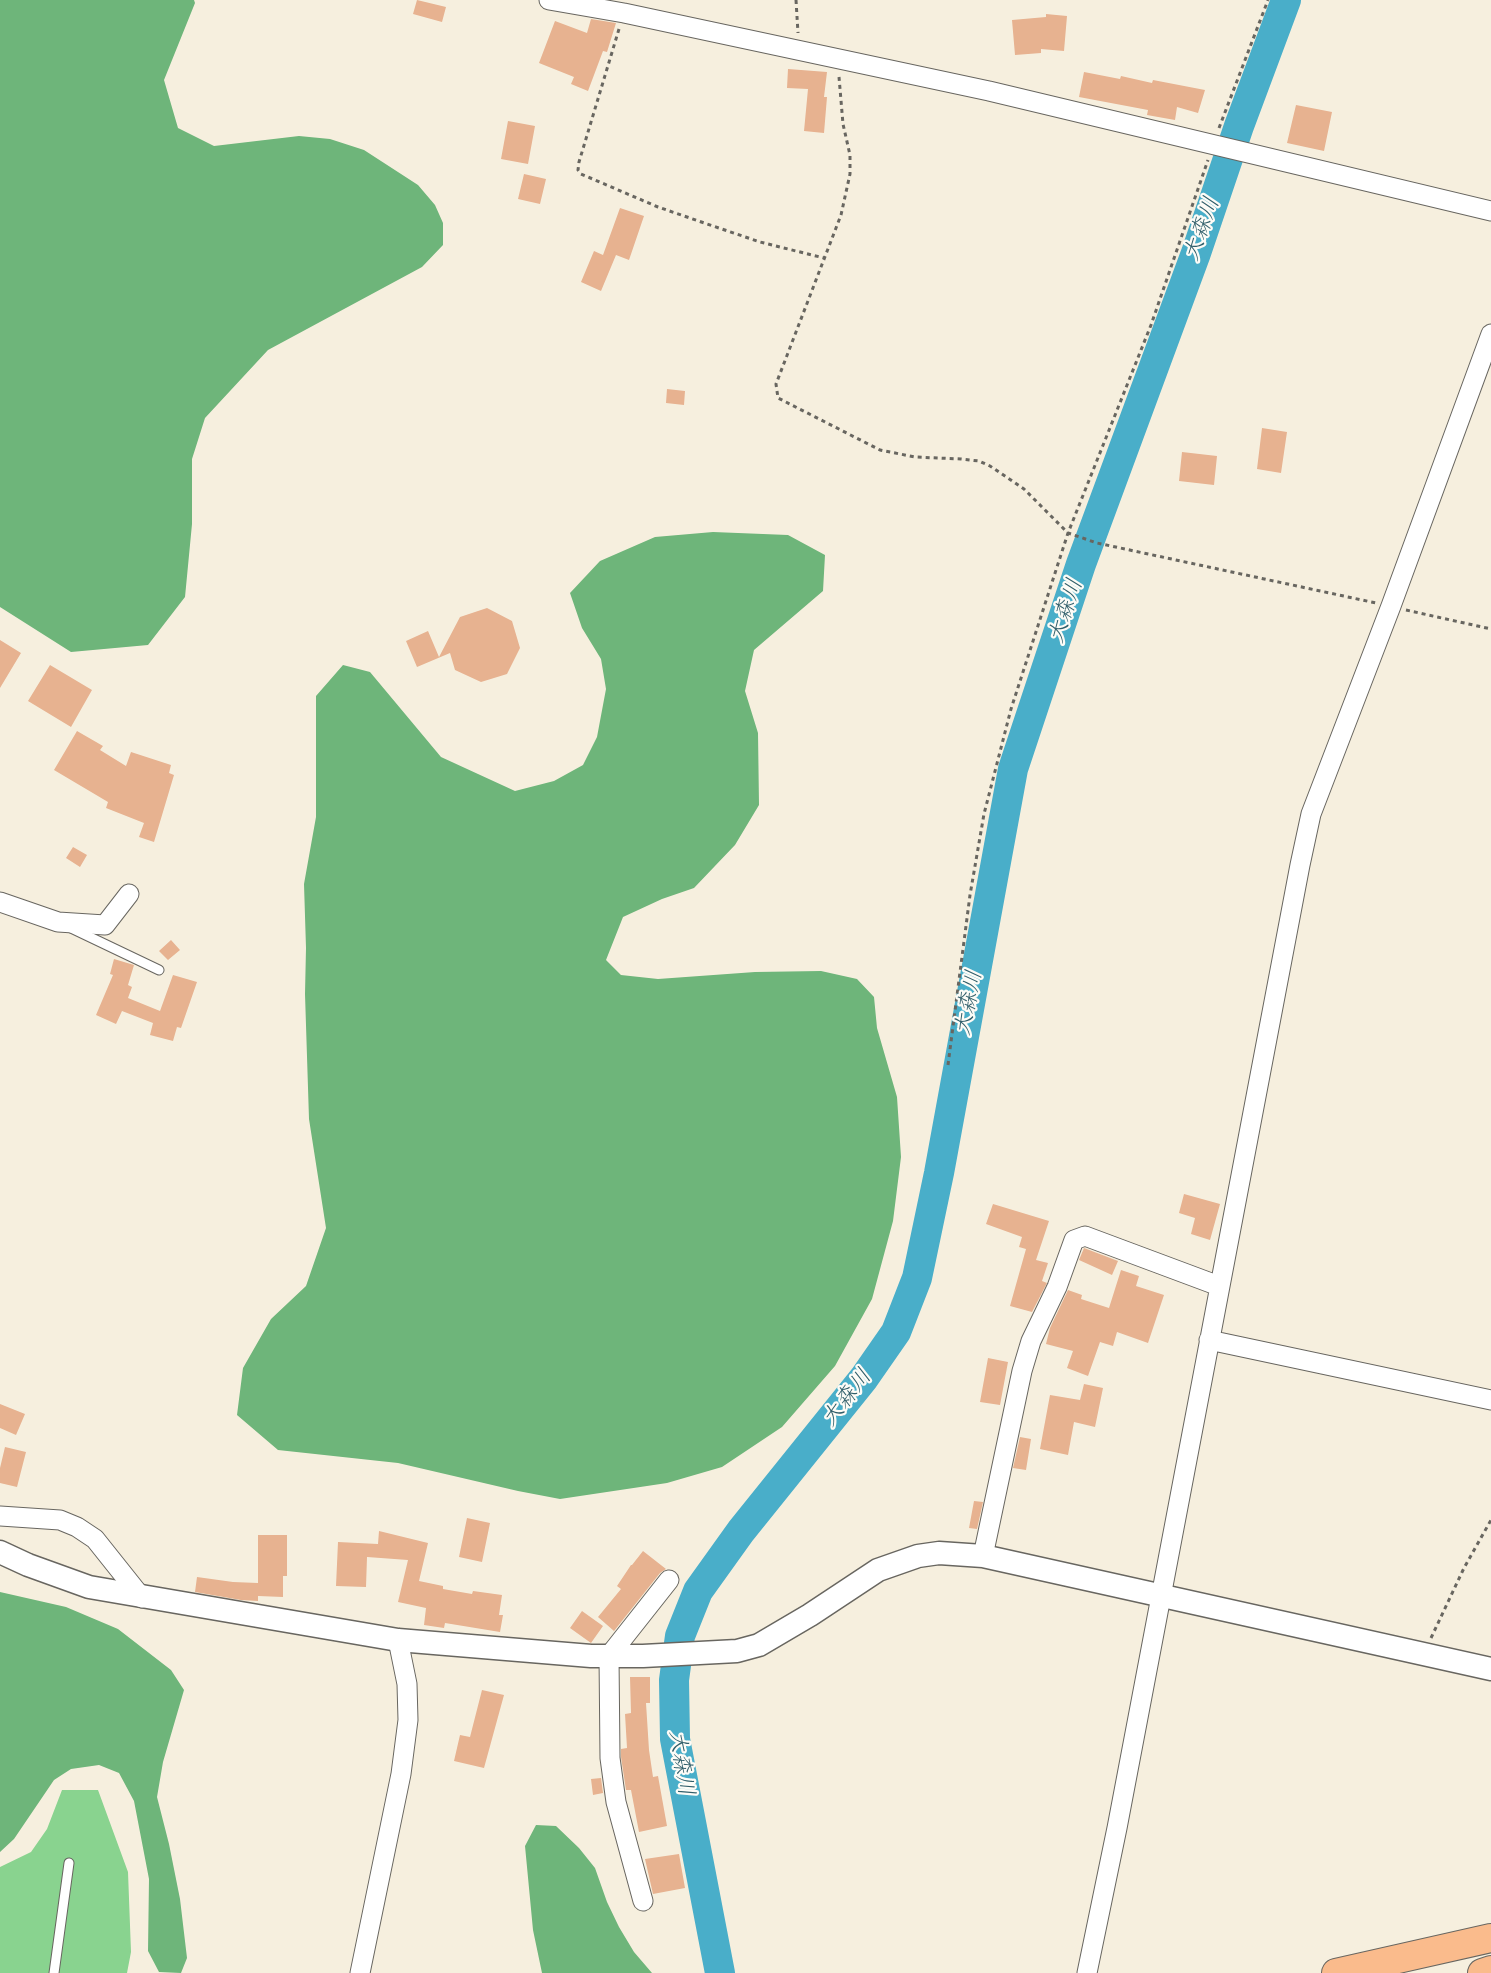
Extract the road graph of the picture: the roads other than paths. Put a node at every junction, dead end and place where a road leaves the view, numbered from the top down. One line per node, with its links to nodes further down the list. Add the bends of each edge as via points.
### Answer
1 (549, 0): 2 (street, via 989,91)
2 (1491, 211)
3 (1491, 334): 8 (street, via 1311,814)
4 (129, 894): 6 (street, via 105,925)
5 (0, 902): 6 (street)
6 (58, 922): 7 (lane)
7 (159, 970)
8 (1219, 1286): 9 (street); 13 (street, via 1085,1236 1074,1240 1057,1287 1031,1341 1022,1371)
9 (1209, 1340): 10 (street); 15 (street)
10 (1491, 1400)
11 (0, 1516): 16 (street, via 60,1520 77,1527 95,1539)
12 (0, 1552): 16 (street, via 89,1587)
13 (983, 1556): 15 (street); 18 (street, via 939,1553 900,1561 878,1570 759,1645 737,1651)
14 (669, 1580): 18 (street)
15 (1161, 1595): 19 (street); 26 (street)
16 (142, 1598): 17 (street)
17 (398, 1640): 18 (street); 25 (street, via 408,1720)
18 (610, 1656): 21 (street, via 610,1758 616,1802)
19 (1491, 1669)
20 (69, 1863): 24 (lane)
21 (643, 1901)
22 (1491, 1938): 27 (highway)
23 (1491, 1970): 28 (highway)
24 (54, 1973)
25 (360, 1973)
26 (1087, 1973)
27 (1336, 1973)
28 (1482, 1973)

